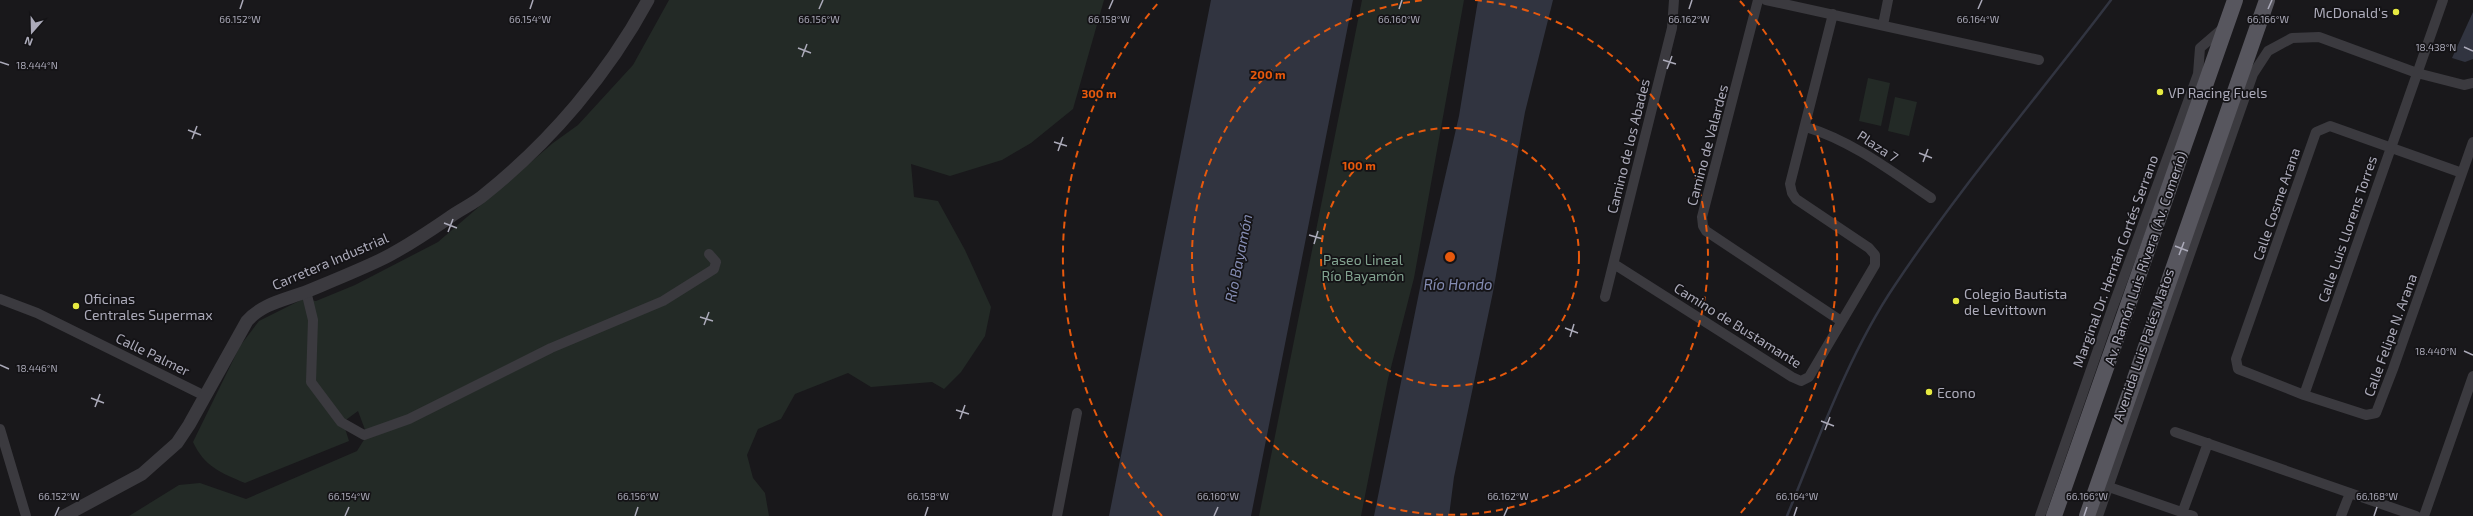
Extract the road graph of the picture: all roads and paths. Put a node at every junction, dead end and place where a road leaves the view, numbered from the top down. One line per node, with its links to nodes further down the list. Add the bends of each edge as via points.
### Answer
1 (648, 0): 22 (street, Carretera Industrial, via 621,44 571,111 547,138 485,194 418,239 382,259)
2 (1674, 0): 21 (street, Camino de los Abades, via 1672,28)
3 (1758, 0): 25 (street, Camino de Valardes, via 1702,217 1703,226 1706,231)
4 (1766, 0): 9 (street)
5 (1888, 0): 11 (street)
6 (2235, 0): 10 (main road, Av. Ramón Luis Rivera (Av. Comerío))
7 (2267, 0): 42 (main road)
8 (2443, 0): 13 (street, Calle Luis Llorens Torres)
9 (1833, 14): 11 (street); 15 (street, Camino de Bustamante)
10 (2227, 24): 40 (street, Marginal Dr. Hernán Cortés Serrano, via 2200,48 2198,74); 41 (main road, Av. Ramón Luis Rivera (Av. Comerío))
11 (1883, 25): 12 (street)
12 (2039, 60)
13 (2416, 73): 14 (street, Avenida Luis Palés Matos, via 2464,85); 17 (street, Calle Luis Llorens Torres); 34 (street, Avenida Luis Palés Matos, via 2319,36 2292,38 2268,51 2253,74)
14 (2473, 82)
15 (1806, 127): 19 (street, Plaza 7, via 1832,134 1850,144); 25 (street, Camino de Bustamante, via 1790,184 1792,193 1796,199 1869,248 1875,255 1876,265)
16 (2473, 142): 18 (street, Calle Felipe N. Arana)
17 (2390, 148): 18 (street, Calle Cosme Arana); 26 (street, Calle Cosme Arana, via 2330,126 2316,132); 28 (street, Calle Luis Llorens Torres)
18 (2462, 173): 28 (street, Calle Felipe N. Arana, via 2376,413 2366,415)
19 (1931, 198)
20 (710, 254): 22 (street, via 716,262 714,269 663,301 551,348 409,419 364,435 341,422 311,382 313,320)
21 (1614, 264): 23 (street, Camino de los Abades); 25 (street, Camino de Bustamante, via 1801,381 1808,377)
22 (306, 291): 29 (street, Carretera Industrial, via 266,305 255,312 247,321)
23 (1605, 297)
24 (0, 299): 29 (street, Calle Palmer, via 37,313)
25 (1842, 321)
26 (2236, 359): 28 (street, Calle Felipe N. Arana, via 2238,368)
27 (2473, 376): 47 (street)
28 (2304, 394)
29 (205, 396): 38 (street, Carretera Industrial, via 177,443 161,458 142,474)
30 (1077, 413): 39 (street)
31 (0, 429): 37 (street)
32 (2175, 432): 33 (street)
33 (2208, 443): 35 (street); 36 (street)
34 (2109, 487): 36 (street); 43 (street, Avenida Luis Palés Matos)
35 (2350, 493): 45 (street); 46 (street)
36 (2181, 514): 44 (street)
37 (26, 516)
38 (64, 516)
39 (1057, 516)
40 (2040, 516)
41 (2054, 516)
42 (2087, 516)
43 (2098, 516)
44 (2193, 516)
45 (2341, 516)
46 (2416, 516)
47 (2424, 516)

